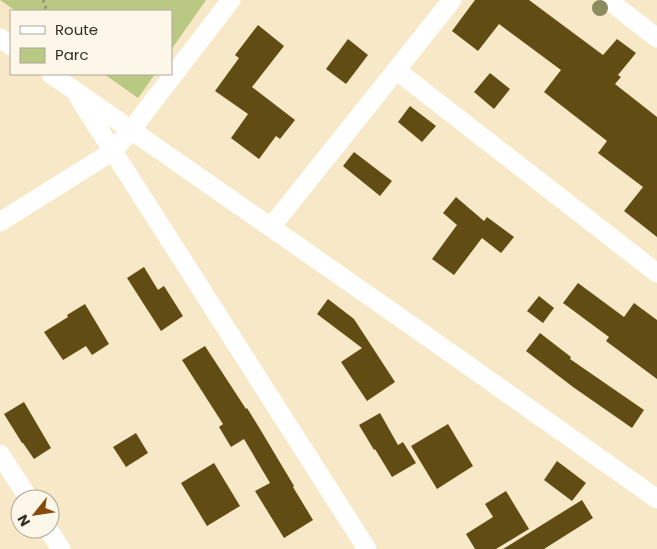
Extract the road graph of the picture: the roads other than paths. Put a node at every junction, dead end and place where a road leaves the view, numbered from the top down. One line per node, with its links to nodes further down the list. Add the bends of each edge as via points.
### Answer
1 (231, 0): 8 (street)
2 (452, 0): 5 (street)
3 (608, 0): 4 (street)
4 (657, 38)
5 (396, 70): 11 (street); 12 (street)
6 (52, 75): 7 (street)
7 (75, 90): 8 (street); 9 (street)
8 (131, 130): 9 (street); 11 (street)
9 (113, 150): 10 (street); 16 (street)
10 (0, 222)
11 (271, 227): 15 (street)
12 (657, 272)
13 (0, 454): 14 (street)
14 (23, 489)
15 (657, 499)
16 (367, 549)

